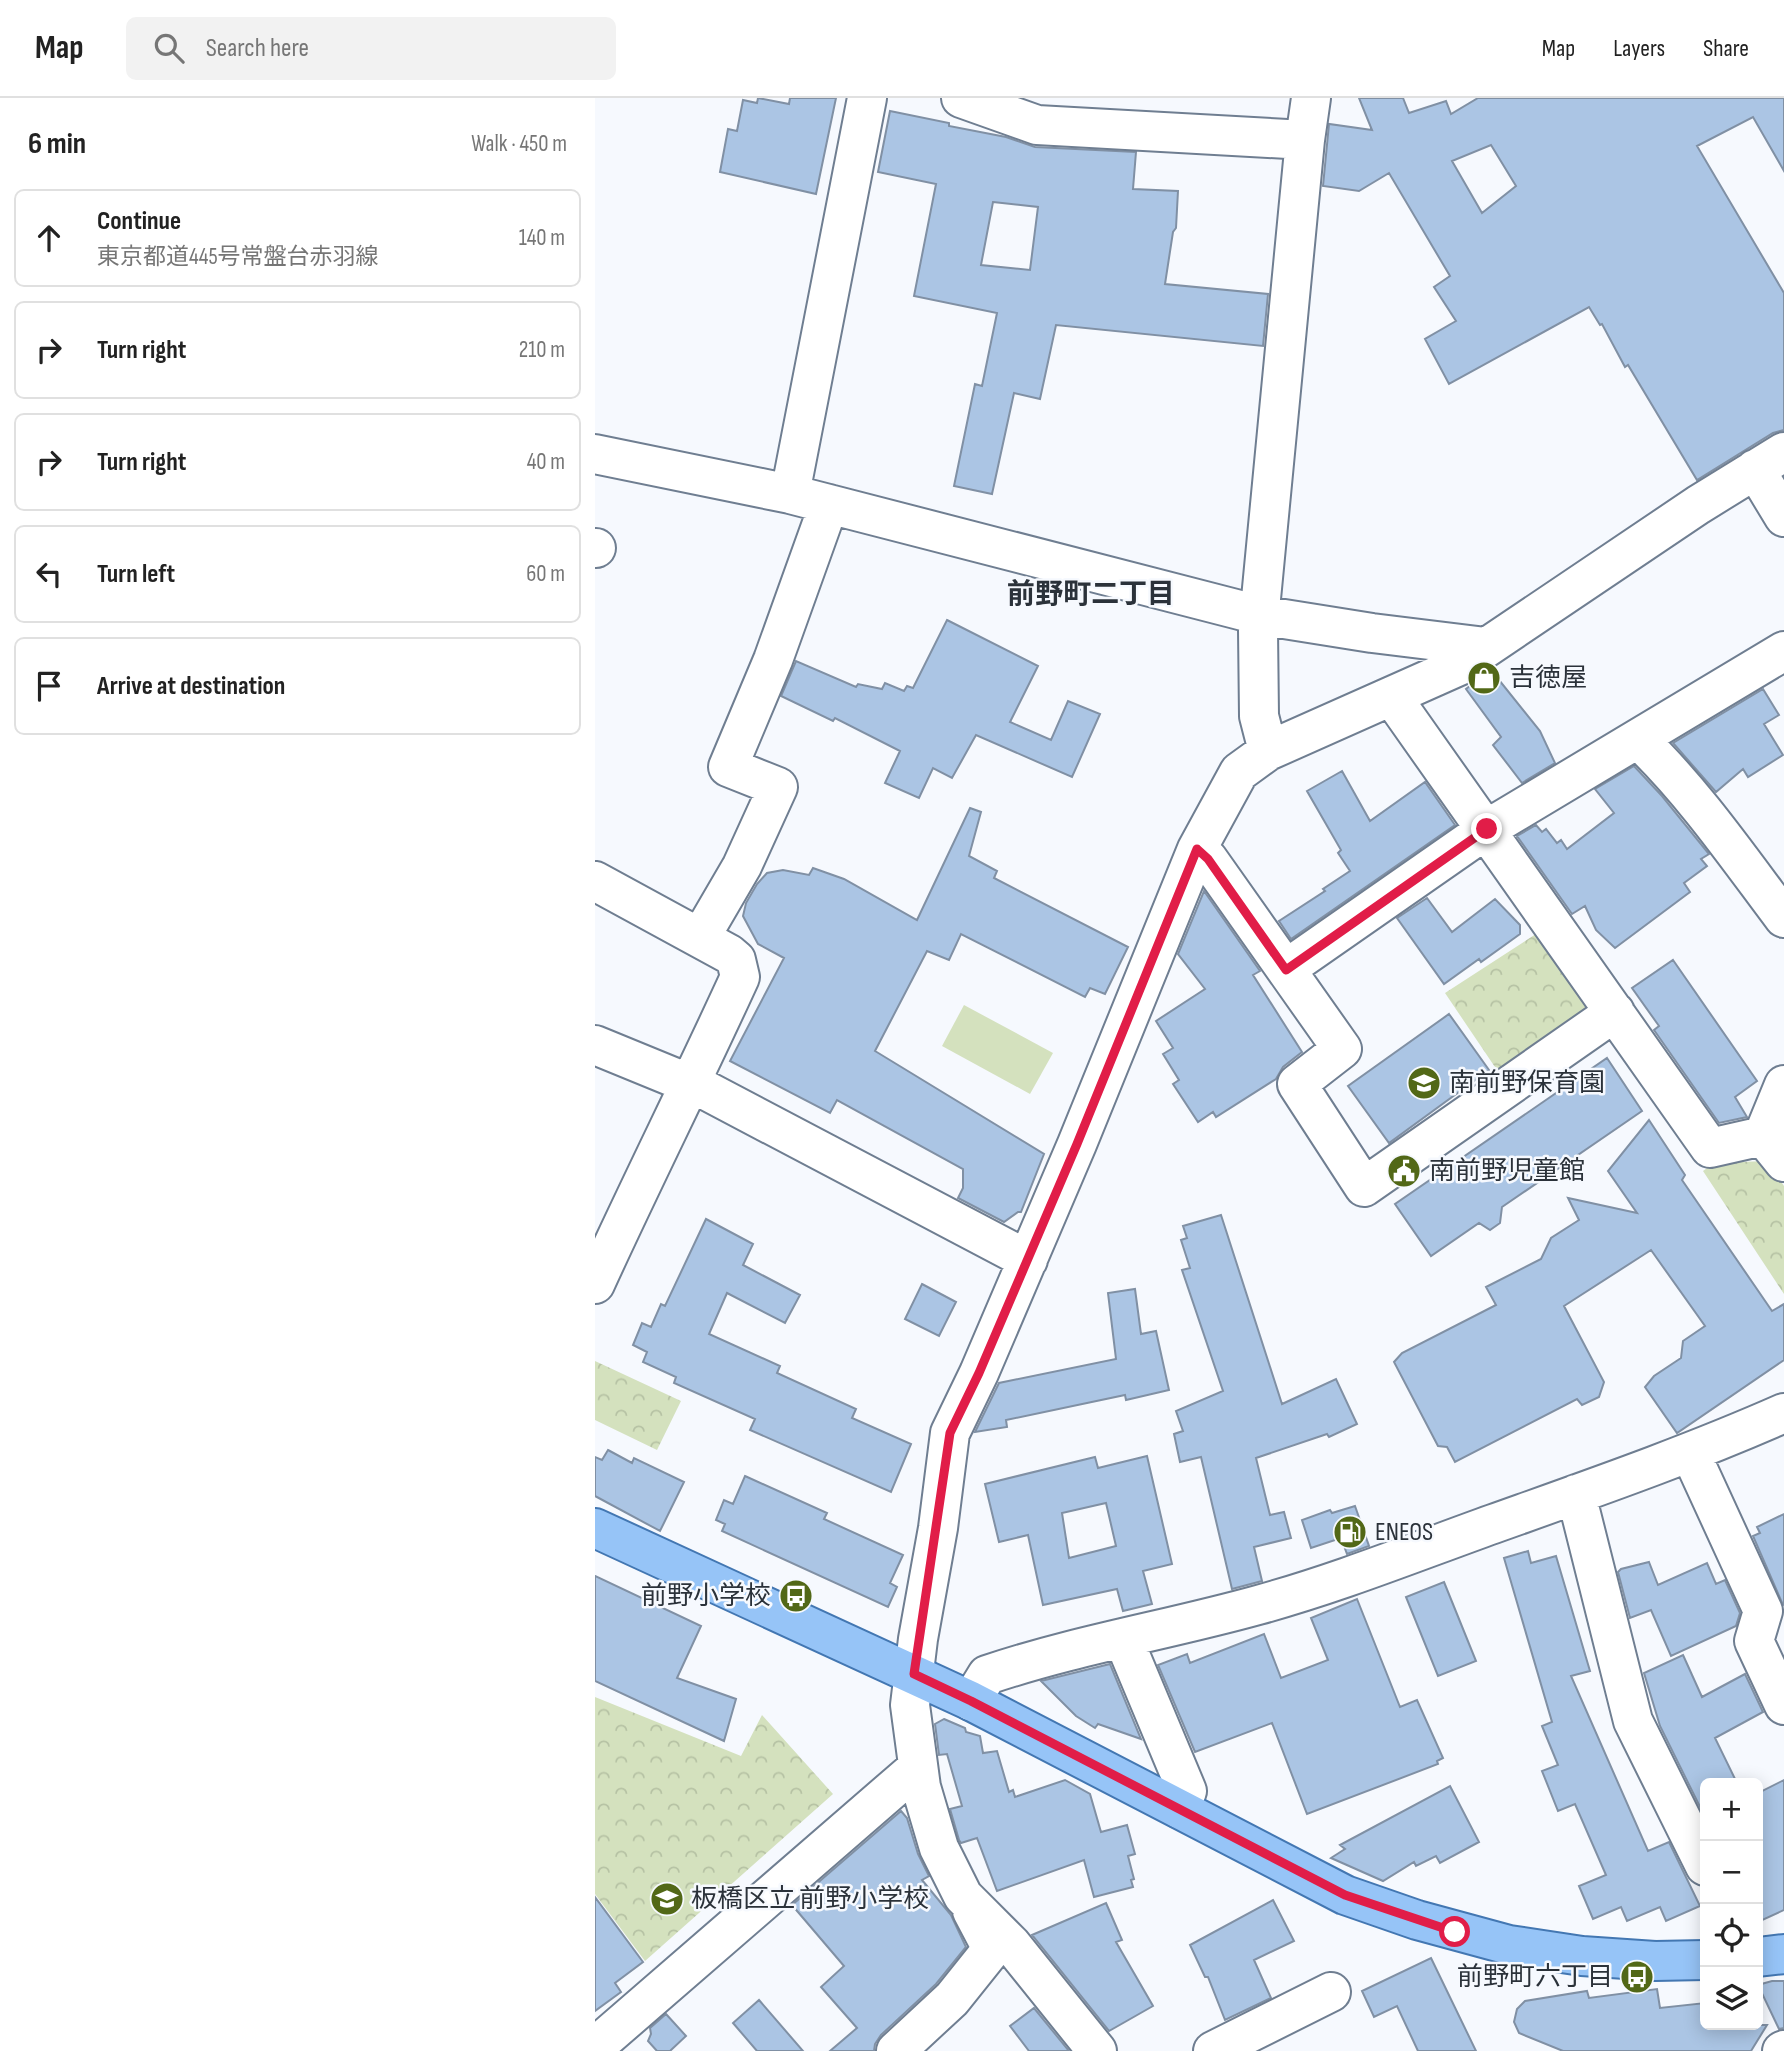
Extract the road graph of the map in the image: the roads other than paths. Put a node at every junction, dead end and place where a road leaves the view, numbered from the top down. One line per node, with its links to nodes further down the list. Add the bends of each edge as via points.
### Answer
1 (867, 98): 7 (street)
2 (961, 98): 4 (street, via 1037,125)
3 (1311, 98): 4 (street)
4 (1304, 140): 10 (street)
5 (595, 454): 7 (street)
6 (1769, 460): 9 (street); 11 (street)
7 (790, 494): 8 (street)
8 (829, 504): 10 (street); 20 (street, via 773,660 728,767 778,787 742,866)
9 (1784, 517)
10 (1259, 615): 11 (street); 15 (street, via 1259,716)
11 (1486, 647): 13 (street, via 1443,675)
12 (1784, 651): 14 (street)
13 (1392, 697): 15 (street); 16 (street)
14 (1639, 740): 16 (street); 19 (street, via 1703,810)
15 (1268, 751): 17 (street, via 1238,772)
16 (1487, 829): 21 (street); 22 (street)
17 (1197, 849): 21 (street); 27 (street)
18 (595, 881): 20 (street)
19 (1784, 918)
20 (700, 938): 24 (street, via 736,960 740,977)
21 (1286, 970): 22 (street, via 1342,1049 1297,1084 1364,1187)
22 (1615, 1012): 26 (street, via 1710,1148)
23 (595, 1045): 24 (street)
24 (692, 1083): 27 (street); 28 (street)
25 (1784, 1085): 26 (street)
26 (1774, 1149)
27 (1028, 1260): 34 (street, via 950,1433)
28 (595, 1284)
29 (1784, 1413): 30 (street)
30 (1690, 1452): 31 (street); 36 (street, via 1763,1612 1754,1641)
31 (1576, 1494): 33 (street, via 1259,1605); 39 (street, via 1633,1721)
32 (595, 1528): 34 (main road)
33 (1123, 1638): 35 (street, via 987,1675); 38 (street, via 1187,1791)
34 (914, 1674): 35 (main road); 37 (street, via 910,1705)
35 (971, 1701): 38 (main road)
36 (1784, 1705)
37 (917, 1768): 40 (street, via 939,1848); 45 (street)
38 (1180, 1809): 43 (main road, via 1345,1895 1455,1932 1582,1956)
39 (1700, 1856)
40 (963, 1896): 46 (street, via 992,1950 952,1999); 47 (street, via 1011,1944)
41 (1784, 1954): 42 (main road)
42 (1763, 1956)
43 (1700, 1960)
44 (1331, 1992): 48 (street)
45 (595, 2047)
46 (897, 2051)
47 (1097, 2051)
48 (1213, 2051)

